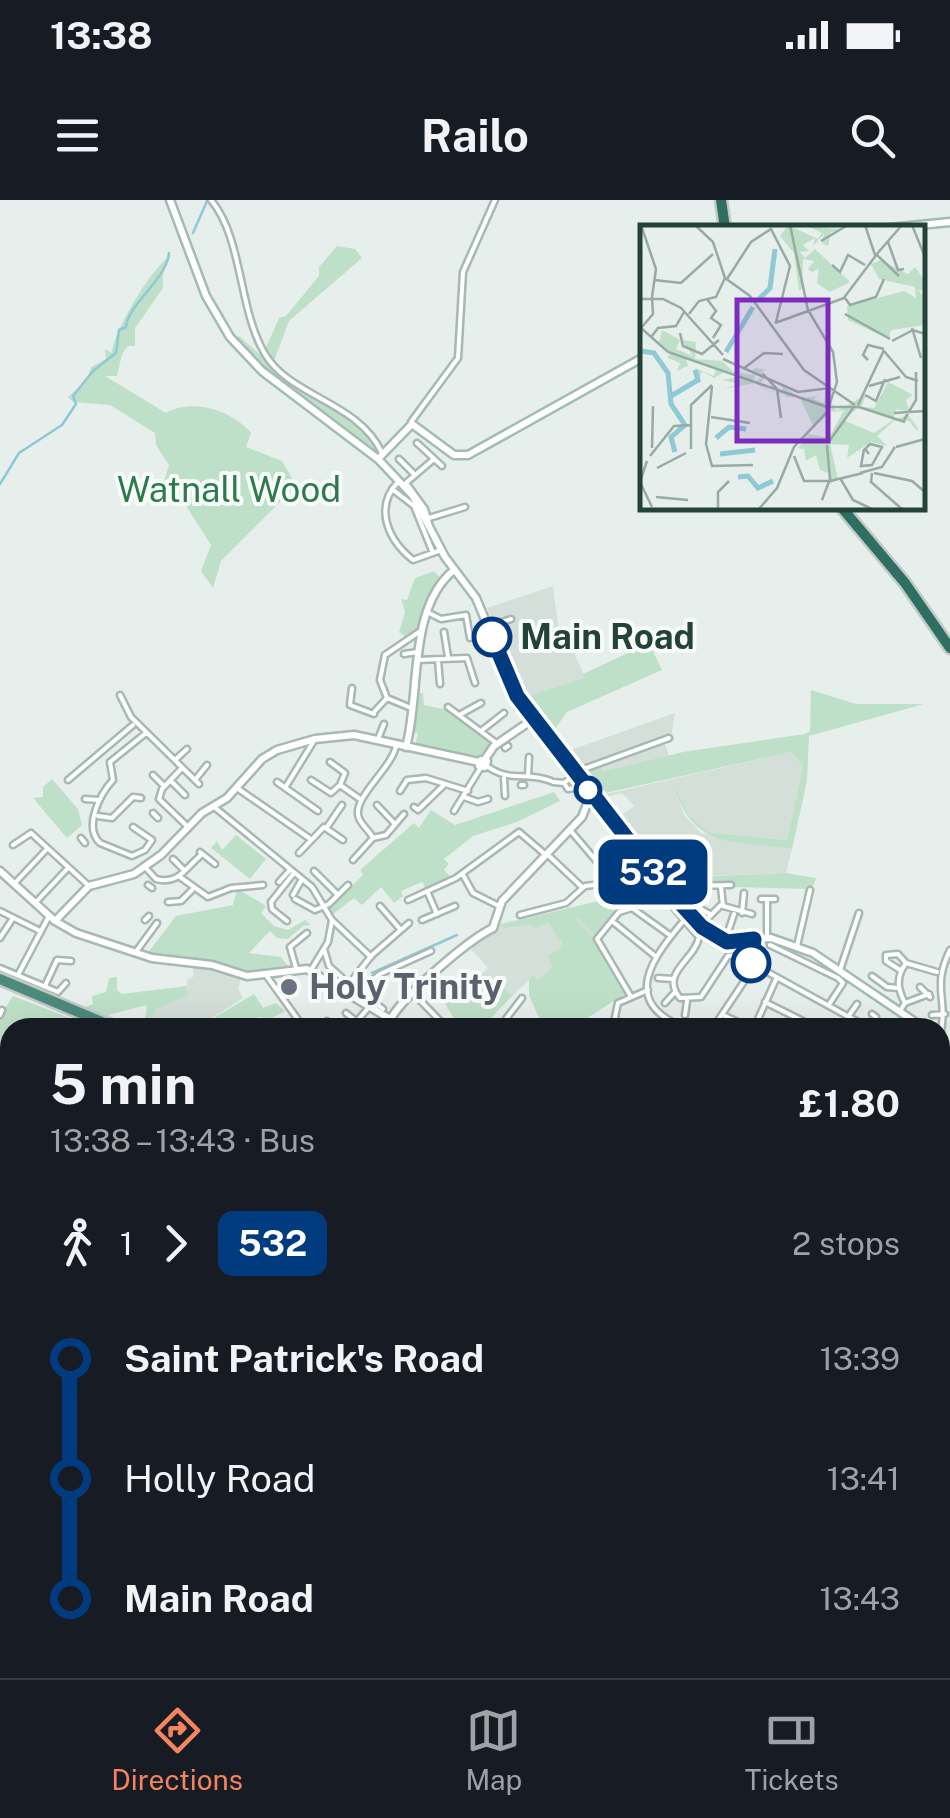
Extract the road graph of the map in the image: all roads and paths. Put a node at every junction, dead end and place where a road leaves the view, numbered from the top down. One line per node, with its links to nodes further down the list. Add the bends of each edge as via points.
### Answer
1 (170, 200): 11 (main road, via 206,296 232,339 262,372)
2 (211, 200): 11 (street, via 223,218 266,356 369,430)
3 (495, 200): 9 (street, via 462,272 458,358)
4 (718, 200): 6 (highway)
5 (950, 222): 7 (main road)
6 (722, 225)
7 (920, 225)
8 (640, 359): 9 (main road, via 465,456)
9 (409, 425): 11 (main road)
10 (416, 442): 12 (street)
11 (380, 456): 16 (main road)
12 (434, 459): 14 (street); 15 (street)
13 (399, 460): 15 (street)
14 (442, 466)
15 (414, 474): 16 (street)
16 (403, 483): 17 (street); 21 (street); 22 (main road)
17 (392, 489): 23 (street, via 414,506); 23 (street, via 385,510 390,534 410,559)
18 (466, 506): 21 (street)
19 (844, 510): 32 (highway)
20 (852, 510): 31 (highway)
21 (429, 518): 22 (street)
22 (430, 527): 23 (main road)
23 (437, 552): 24 (main road)
24 (454, 570): 25 (main road); 27 (main road)
25 (429, 614): 28 (main road); 29 (street, via 467,614 470,637)
26 (511, 619): 27 (street)
27 (488, 626): 46 (main road, via 507,680)
28 (420, 632): 33 (main road); 40 (street, via 386,654 380,680)
29 (478, 634)
30 (445, 635): 34 (street)
31 (950, 636)
32 (950, 648)
33 (411, 655): 35 (street); 43 (main road)
34 (448, 659): 35 (street); 36 (street, via 469,659)
35 (438, 660): 37 (street)
36 (474, 683)
37 (440, 684)
38 (354, 690): 40 (street, via 348,705 373,714)
39 (120, 694): 50 (street)
40 (387, 698): 43 (street)
41 (482, 703): 45 (street)
42 (448, 707): 45 (street)
43 (415, 710): 58 (main road)
44 (501, 713): 49 (street)
45 (461, 714): 49 (street)
46 (535, 718): 57 (main road); 71 (main road)
47 (131, 727): 54 (street)
48 (384, 728): 55 (street)
49 (481, 731): 57 (street)
50 (146, 733): 53 (street); 63 (street)
51 (314, 738): 55 (main road); 83 (main road, via 262,759); 84 (street)
52 (668, 738): 71 (street)
53 (134, 741): 60 (street); 61 (street)
54 (114, 742): 61 (street); 73 (street)
55 (377, 742): 56 (main road)
56 (396, 746): 58 (main road); 77 (street)
57 (504, 746): 65 (main road)
58 (406, 748): 65 (main road)
59 (187, 749): 63 (street)
60 (142, 750)
61 (121, 751): 95 (street, via 110,762 114,776)
62 (529, 757): 70 (street)
63 (174, 761): 67 (street)
64 (332, 764): 79 (street, via 345,772)
65 (483, 764): 72 (street); 87 (street)
66 (206, 765): 67 (street, via 197,782)
67 (182, 768): 74 (street)
68 (367, 774): 77 (street)
69 (153, 776): 80 (street)
70 (525, 776): 72 (street); 81 (street); 82 (street)
71 (576, 776): 82 (street); 89 (main road)
72 (504, 778): 88 (street)
73 (68, 780)
74 (170, 780): 80 (street); 90 (street)
75 (313, 780): 79 (street, via 330,793)
76 (278, 782): 84 (street)
77 (376, 782): 92 (street)
78 (444, 784): 86 (street, via 411,778); 87 (street); 100 (street, via 430,802)
79 (340, 785): 92 (street)
80 (164, 786): 99 (street)
81 (523, 786)
82 (565, 787): 85 (street)
83 (237, 788): 98 (main road); 112 (street)
84 (285, 788): 102 (street)
85 (575, 788)
86 (400, 792)
87 (466, 794): 93 (street); 101 (street)
88 (503, 794)
89 (592, 794): 110 (main road); 134 (main road)
90 (186, 795)
91 (141, 796): 104 (street, via 112,818)
92 (360, 799): 113 (street, via 358,816)
93 (485, 799)
94 (84, 800): 95 (street)
95 (98, 800): 104 (street)
96 (377, 804): 106 (street)
97 (342, 805): 108 (street)
98 (212, 806): 109 (main road); 129 (street)
99 (164, 807): 103 (street); 109 (street)
100 (414, 807)
101 (455, 809)
102 (318, 811)
103 (156, 815)
104 (98, 816): 111 (street)
105 (403, 817): 106 (street)
106 (395, 824): 113 (street)
107 (132, 826): 118 (street, via 152,840)
108 (327, 826): 112 (street); 116 (street, via 344,839)
109 (188, 828): 122 (main road)
110 (570, 830): 120 (main road); 137 (street)
111 (93, 836): 114 (street); 118 (street, via 132,856)
112 (309, 838): 119 (street)
113 (373, 838): 123 (street)
114 (84, 840)
115 (14, 844): 117 (street, via 28,832)
116 (337, 846)
117 (48, 848): 126 (street); 136 (street)
118 (145, 850): 122 (street)
119 (299, 853)
120 (546, 855): 131 (street, via 519,832); 141 (street); 154 (main road)
121 (173, 858): 128 (street)
122 (154, 860): 125 (main road)
123 (355, 860)
124 (216, 864): 128 (street, via 201,855)
125 (145, 867): 132 (street, via 152,884); 139 (main road)
126 (68, 868): 139 (street); 151 (street)
127 (0, 871): 136 (main road)
128 (185, 871): 132 (street)
129 (292, 871): 133 (street); 135 (street); 171 (street, via 271,902)
130 (314, 871): 145 (street)
131 (462, 874): 144 (street); 154 (street, via 472,892)
132 (180, 878): 142 (street)
133 (302, 880): 156 (street); 156 (street, via 294,897 312,910)
134 (660, 881): 137 (street, via 624,892); 148 (main road)
135 (279, 882)
136 (15, 883): 151 (main road)
137 (610, 883): 141 (street)
138 (348, 885): 145 (street)
139 (89, 886): 168 (main road)
140 (260, 886): 142 (street, via 212,897)
141 (584, 888): 164 (street, via 564,904)
142 (192, 890): 150 (street, via 184,900)
143 (810, 890): 184 (street)
144 (427, 891): 147 (street); 162 (street)
145 (337, 894): 156 (street)
146 (742, 895): 161 (street)
147 (408, 900)
148 (672, 900): 152 (street, via 688,886 727,885); 169 (street); 180 (main road, via 715,937)
149 (775, 900): 182 (street, via 764,900)
150 (171, 901)
151 (35, 902): 168 (main road)
152 (722, 904): 157 (street, via 710,916); 159 (street)
153 (455, 906): 162 (street)
154 (499, 906): 214 (main road, via 496,925)
155 (382, 907): 174 (street)
156 (326, 908): 167 (street)
157 (700, 908)
158 (0, 911): 165 (street)
159 (734, 912): 161 (street); 178 (street, via 727,934)
160 (859, 912): 197 (street)
161 (742, 913): 163 (street)
162 (437, 914): 170 (street)
163 (752, 914)
164 (520, 915)
165 (14, 918): 175 (street); 179 (street)
166 (147, 918): 188 (street, via 156,924)
167 (332, 918): 185 (street); 191 (street)
168 (52, 919): 175 (street); 188 (main road)
169 (686, 919): 177 (street); 205 (street, via 698,942)
170 (422, 920)
171 (285, 921)
172 (612, 921): 177 (street, via 637,909); 190 (street); 216 (street, via 597,939)
173 (409, 923): 174 (street)
174 (401, 930): 191 (street)
175 (40, 931): 200 (street)
176 (306, 933): 181 (street)
177 (671, 936): 190 (street)
178 (738, 936)
179 (0, 938)
180 (754, 939): 182 (main road); 189 (street)
181 (297, 940): 183 (street); 196 (street, via 290,946)
182 (772, 942): 184 (main road); 220 (street, via 838,978 842,984)
183 (302, 946)
184 (797, 946): 197 (main road)
185 (324, 950): 196 (street); 208 (street, via 328,965)
186 (950, 950): 229 (street, via 938,979)
187 (429, 951): 213 (street)
188 (135, 953): 201 (main road)
189 (752, 954): 194 (street); 218 (street, via 728,956 704,994)
190 (654, 956): 212 (street)
191 (370, 957): 208 (street)
192 (72, 960): 209 (street, via 57,960)
193 (906, 963): 198 (street); 198 (street, via 898,954 886,956); 199 (street)
194 (751, 964): 202 (street); 226 (street)
195 (0, 968): 200 (street)
196 (304, 969): 201 (main road); 224 (main road)
197 (840, 970): 228 (main road)
198 (900, 970): 211 (street)
199 (937, 971)
200 (19, 973): 209 (street)
201 (266, 975): 234 (street)
202 (777, 976): 219 (street); 220 (street)
203 (873, 978): 211 (street)
204 (660, 979): 205 (street)
205 (673, 979): 215 (street)
206 (0, 980): 232 (highway); 233 (highway)
207 (66, 983): 209 (street, via 58,992)
208 (349, 984): 213 (street)
209 (44, 987)
210 (920, 987): 222 (street, via 929,996)
211 (898, 988): 222 (street)
212 (648, 990): 216 (street); 242 (street)
213 (358, 992): 224 (street)
214 (413, 992): 238 (main road); 239 (street)
215 (675, 992): 218 (street); 221 (street)
216 (630, 995): 241 (street, via 618,1003)
217 (514, 996): 240 (street, via 521,999)
218 (687, 1000): 230 (street)
219 (765, 1002): 245 (street); 246 (street)
220 (830, 1002): 227 (street)
221 (666, 1003)
222 (904, 1003): 228 (street)
223 (858, 1004): 227 (street)
224 (376, 1008): 236 (street); 237 (main road)
225 (346, 1012): 235 (street)
226 (721, 1014): 243 (street); 244 (street)
227 (850, 1014): 247 (street)
228 (898, 1014): 248 (main road)
229 (945, 1014): 231 (street); 249 (street)
230 (685, 1015)
231 (932, 1015)
232 (84, 1018)
233 (93, 1018)
234 (295, 1018)
235 (353, 1018)
236 (362, 1018)
237 (384, 1018)
238 (393, 1018)
239 (438, 1018)
240 (507, 1018)
241 (616, 1018)
242 (665, 1018)
243 (719, 1018)
244 (730, 1018)
245 (757, 1018)
246 (798, 1018)
247 (856, 1018)
248 (905, 1018)
249 (944, 1018)

